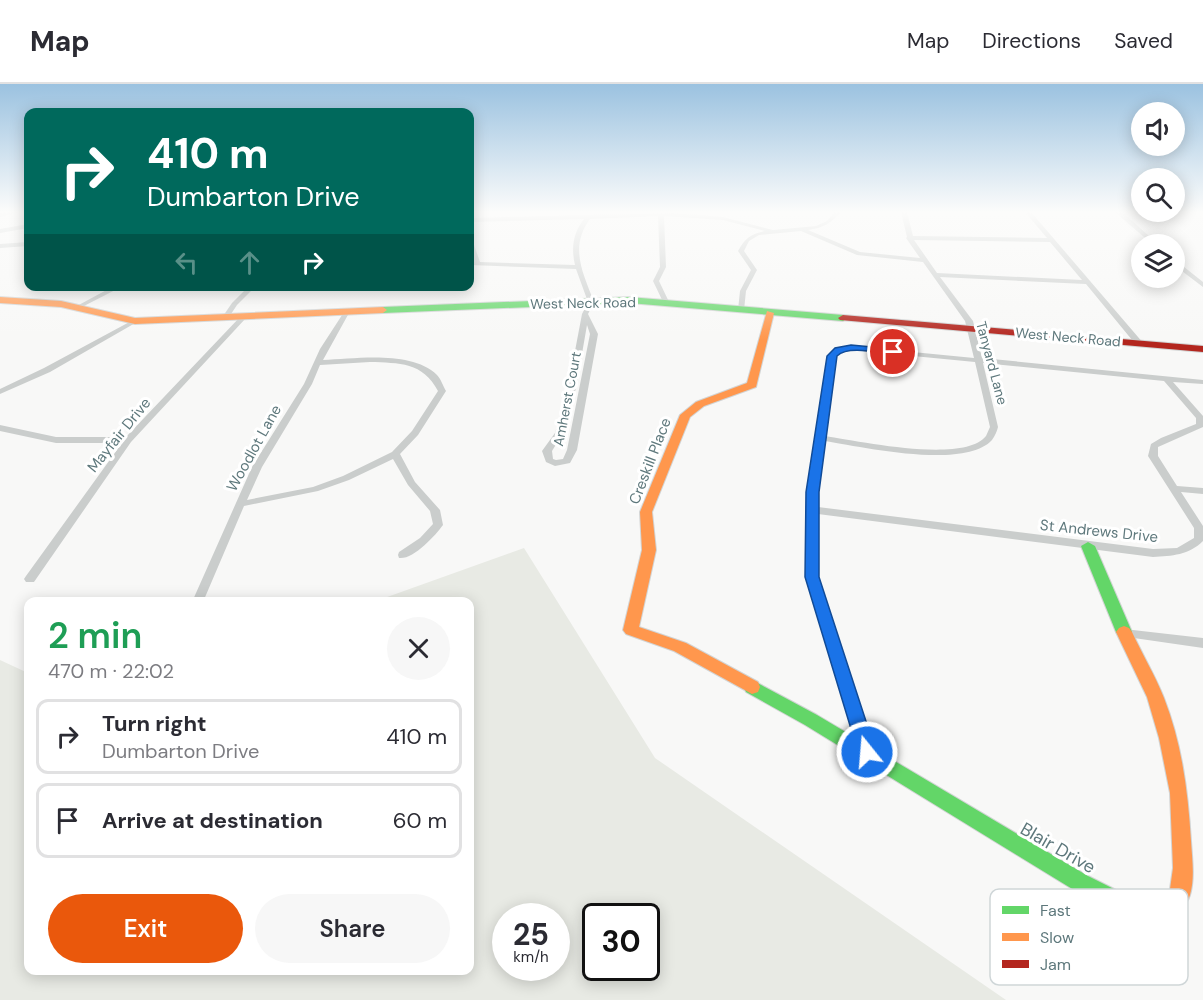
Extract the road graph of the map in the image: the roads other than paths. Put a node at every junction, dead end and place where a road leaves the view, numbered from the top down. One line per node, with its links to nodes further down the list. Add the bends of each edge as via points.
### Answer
1 (577, 255): 9 (street)
2 (663, 255): 17 (street, via 663,267 656,281)
3 (744, 255): 20 (street, via 754,270 743,291)
4 (867, 255): 7 (street)
5 (920, 255): 7 (street, Tanyard Lane)
6 (1064, 255): 12 (street)
7 (924, 260): 11 (street, Tanyard Lane)
8 (474, 263): 9 (street)
9 (576, 267): 19 (street)
10 (1185, 270): 13 (street)
11 (935, 275): 12 (street); 26 (street, Tanyard Lane, via 969,321)
12 (1087, 282): 27 (street)
13 (1203, 285)
14 (110, 291): 18 (street)
15 (248, 291): 24 (street)
16 (0, 300): 18 (street, West Neck Road)
17 (667, 304): 19 (street, West Neck Road, via 629,300); 20 (street, West Neck Road)
18 (78, 307): 25 (street, West Neck Road)
19 (588, 308): 19 (street, Amherst Court, via 560,434 547,451 547,457 555,464 567,461 572,450 594,334); 21 (street, West Neck Road)
20 (741, 310): 22 (street, West Neck Road)
21 (346, 313): 23 (street, West Neck Road); 30 (street, Woodlot Lane)
22 (770, 313): 26 (street, West Neck Road); 46 (street, Creskill Place, via 752,385 694,405 685,415 646,512 650,550)
23 (242, 318): 24 (street, West Neck Road); 36 (street, Mayfair Drive)
24 (225, 319): 25 (street, West Neck Road)
25 (135, 321): 33 (street)
26 (970, 328): 27 (street, West Neck Road); 29 (street, Tanyard Lane)
27 (1140, 344): 28 (street, West Neck Road)
28 (1203, 349)
29 (978, 360): 31 (street); 35 (street, via 838,350 832,356); 35 (street, Tanyard Lane, via 994,427 979,446 934,454)
30 (318, 363): 37 (street, via 404,362 433,373 440,381 442,392 415,433); 40 (street, Woodlot Lane, via 257,468)
31 (1166, 378): 32 (street); 38 (street, St Andrews Drive, via 1200,418 1201,425 1154,446 1153,456)
32 (1203, 382)
33 (0, 392)
34 (0, 428): 36 (street, via 57,440)
35 (821, 438): 41 (street)
36 (128, 440): 44 (street, Mayfair Drive)
37 (395, 454): 40 (street, via 315,489); 43 (street, via 411,483 435,510 438,525)
38 (1175, 489): 39 (street); 42 (street, St Andrews Drive, via 1199,528 1199,539 1192,547 1173,553 1152,553)
39 (1203, 491)
40 (241, 504): 45 (street, Woodlot Lane)
41 (813, 510): 42 (street, St Andrews Drive); 49 (street, via 812,577)
42 (1088, 546): 47 (street, Blair Drive)
43 (403, 555)
44 (30, 579)
45 (199, 597)
46 (632, 630): 49 (street, Blair Drive, via 680,647)
47 (1124, 633): 48 (street); 51 (street, Blair Drive, via 1155,698 1168,738 1179,793)
48 (1203, 643)
49 (867, 752): 50 (street, Blair Drive)
50 (1093, 889)
51 (1181, 889)

